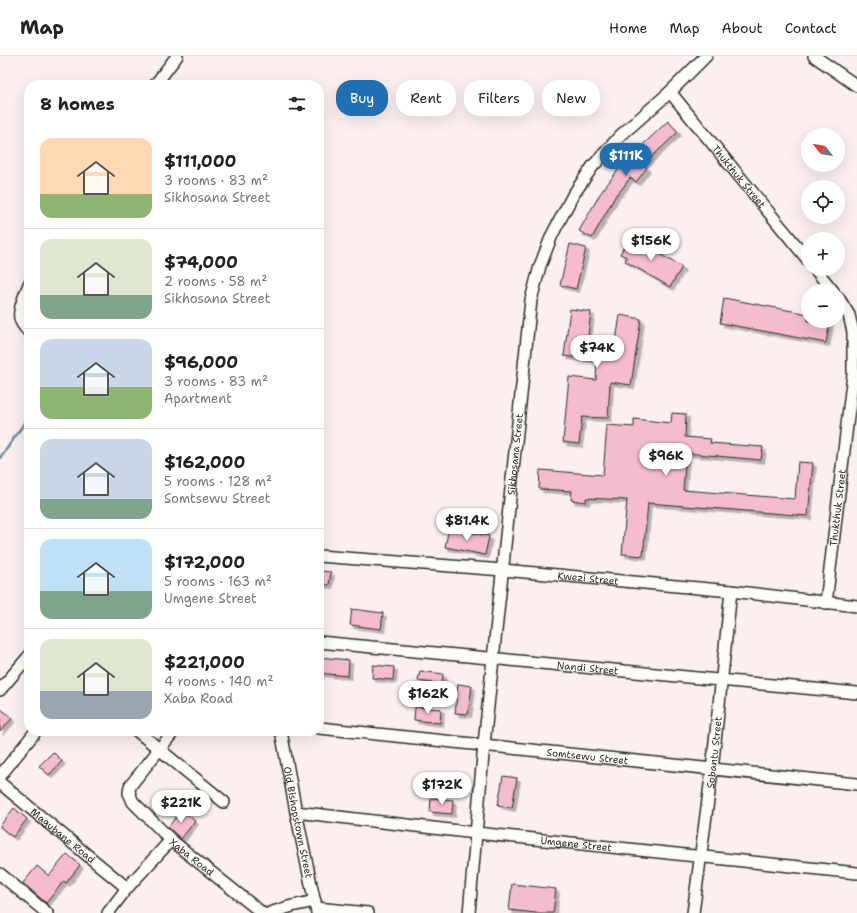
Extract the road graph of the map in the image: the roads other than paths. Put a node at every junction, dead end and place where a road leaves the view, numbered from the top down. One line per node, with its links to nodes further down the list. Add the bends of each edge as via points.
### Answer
1 (177, 56): 4 (street)
2 (706, 56): 6 (street, Sikhosana Street)
3 (814, 56): 5 (street)
4 (158, 80)
5 (857, 86)
6 (670, 92): 7 (street, Thukthuk Street); 15 (street, Sikhosana Street, via 620,136 593,166 572,195 540,266 531,300)
7 (801, 251)
8 (821, 276): 9 (street)
9 (827, 284)
10 (24, 299): 12 (street, via 20,319)
11 (845, 308): 13 (street, Thukthuk Street, via 850,315 853,332)
12 (24, 326)
13 (855, 375): 17 (street, Thukthuk Street)
14 (324, 556): 15 (street, Kwezi Street)
15 (503, 570): 16 (street, Kwezi Street); 20 (street, Sikhosana Street)
16 (731, 591): 17 (street, Kwezi Street); 22 (street, Sobantu Street)
17 (826, 603): 18 (street, Kwezi Street)
18 (857, 606)
19 (324, 642): 20 (street, Nandi Street)
20 (494, 658): 22 (street, Nandi Street); 30 (street, Sikhosana Street)
21 (24, 662): 23 (street)
22 (721, 680): 24 (street, Nandi Street); 32 (street, Sobantu Street)
23 (0, 690)
24 (857, 693)
25 (324, 728): 30 (street, Somtsewu Street)
26 (32, 736): 33 (street)
27 (143, 736): 31 (street)
28 (170, 736): 31 (street)
29 (282, 736): 37 (street, Old Bishopstown Street)
30 (484, 744): 32 (street, Somtsewu Street); 38 (street, Sikhosana Street)
31 (159, 749): 36 (street); 39 (street, Xaba Road, via 130,786 129,793 132,802)
32 (712, 770): 35 (street, Somtsewu Street); 40 (street, Sobantu Street)
33 (0, 776)
34 (0, 783): 43 (street, Magubane Road)
35 (857, 784)
36 (224, 802)
37 (296, 812): 38 (street, Umgene Street); 44 (street, Old Bishopstown Street)
38 (476, 833): 40 (street, Umgene Street); 50 (street, Sikhosana Street)
39 (171, 840): 43 (street); 47 (street, Xaba Road)
40 (701, 857): 41 (street, Umgene Street); 51 (street, Sobantu Street)
41 (857, 873)
42 (0, 874): 45 (street)
43 (127, 888): 46 (street)
44 (316, 907): 48 (street, via 292,906); 49 (street)
45 (47, 913)
46 (108, 913)
47 (262, 913)
48 (270, 913)
49 (368, 913)
50 (470, 913)
51 (693, 913)

